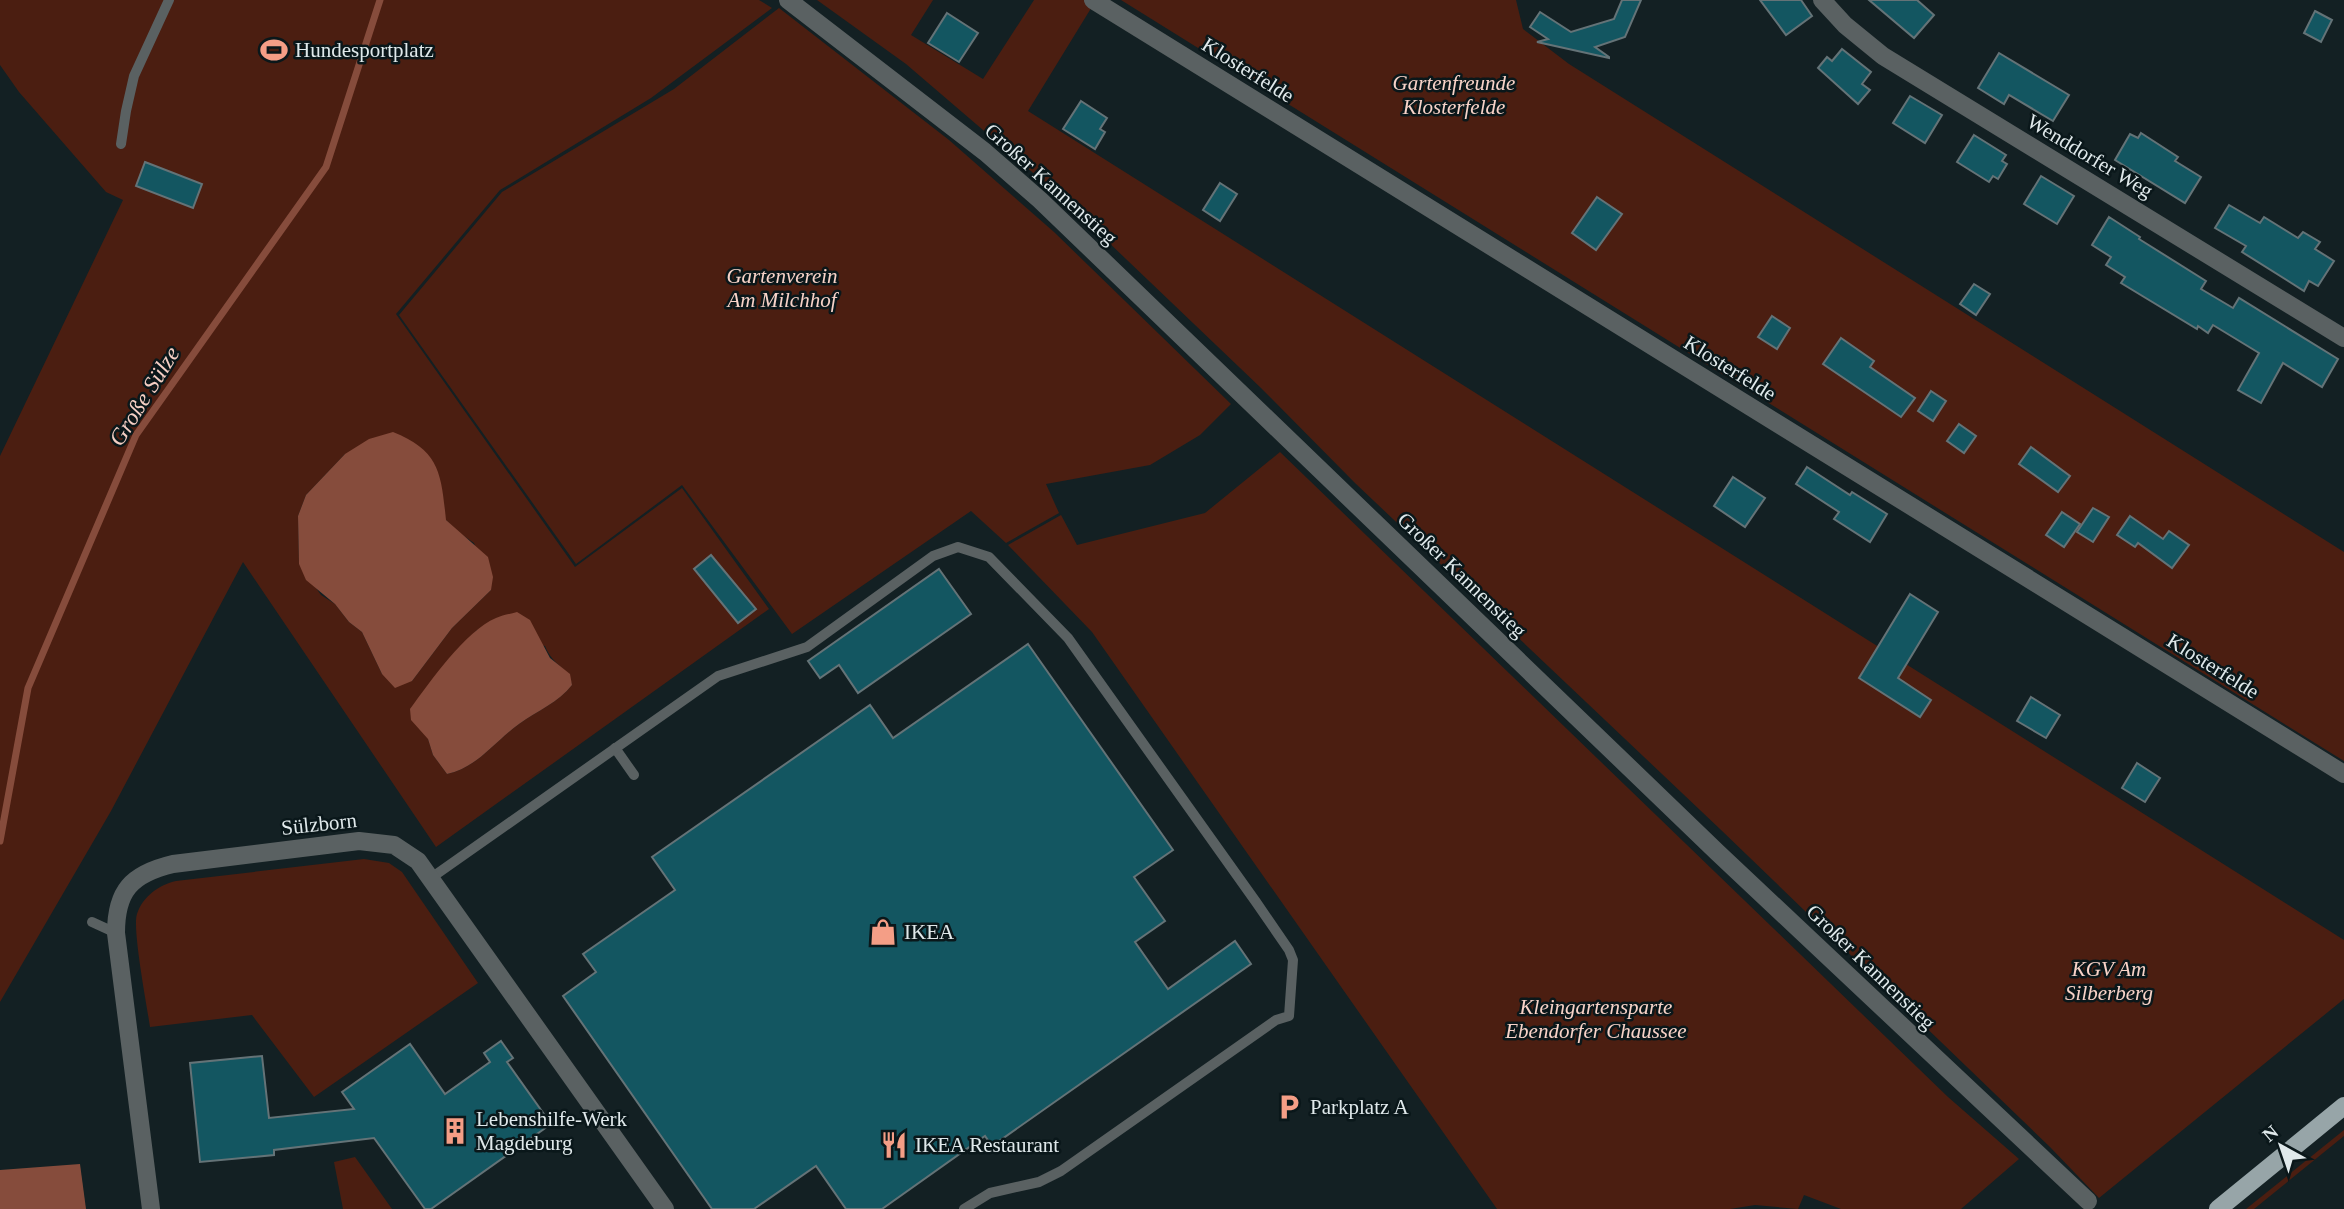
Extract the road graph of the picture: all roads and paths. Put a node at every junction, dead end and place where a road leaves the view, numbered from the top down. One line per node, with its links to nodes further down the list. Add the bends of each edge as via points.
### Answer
1 (169, 0): 5 (lane, via 134,76)
2 (788, 0): 14 (street, Großer Kannenstieg, via 1040,200 1728,863)
3 (1093, 0): 8 (street, Klosterfelde)
4 (1822, 0): 6 (street, Wenddorfer Weg, via 1883,56)
5 (121, 144)
6 (2344, 338)
7 (615, 748): 9 (lane); 10 (lane); 17 (lane, via 719,676 807,647 933,556 958,547 989,557 1068,638 1289,950 1293,960 1289,1016 1276,1020 1061,1171 1039,1182 990,1193)
8 (2344, 774)
9 (634, 775)
10 (431, 878): 12 (street, Sülzborn, via 404,850 359,841 173,864 138,878 124,892 117,910); 16 (street, Sülzborn)
11 (92, 922): 12 (lane)
12 (117, 933): 15 (street, Sülzborn)
13 (2344, 1106): 18 (main road)
14 (2088, 1201)
15 (151, 1209)
16 (665, 1209)
17 (964, 1209)
18 (2218, 1209)

